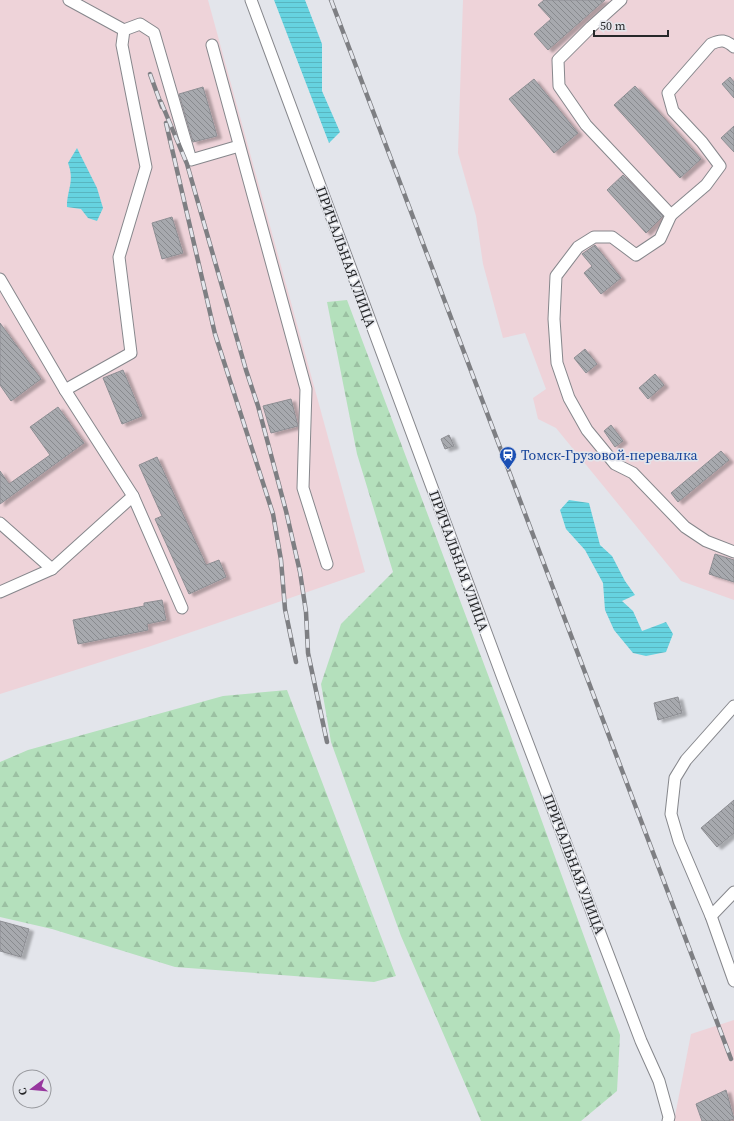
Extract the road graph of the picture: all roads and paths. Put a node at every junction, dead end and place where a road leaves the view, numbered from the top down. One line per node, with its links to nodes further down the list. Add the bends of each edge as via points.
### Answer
1 (69, 0): 4 (street)
2 (251, 0): 22 (street, ПРИЧАЛЬНАЯ УЛИЦА, via 504,681 641,1041 659,1081)
3 (621, 0): 8 (street, via 558,60 559,86 586,125)
4 (124, 30): 7 (street, via 140,24 154,32 191,160); 10 (street, via 122,45 146,167 119,257 131,353)
5 (212, 45): 7 (street)
6 (734, 47): 8 (street, via 727,41 719,40 711,44 668,93 673,111 720,166 706,185)
7 (239, 146): 14 (street, via 306,389 303,488)
8 (671, 215): 13 (street, via 660,239 636,254 612,237 594,237 578,247 556,276 554,319 557,363 573,405 587,430 615,464 633,473 685,527 706,541)
9 (0, 279): 10 (street)
10 (65, 390): 11 (street)
11 (133, 496): 15 (street); 17 (street)
12 (0, 523): 15 (street)
13 (734, 552)
14 (327, 564)
15 (52, 569): 16 (street)
16 (0, 592)
17 (182, 608)
18 (734, 706): 20 (street, via 686,760 675,778 672,796 671,814 679,841)
19 (734, 892): 20 (street)
20 (711, 916): 21 (street)
21 (734, 981)
22 (669, 1120)

